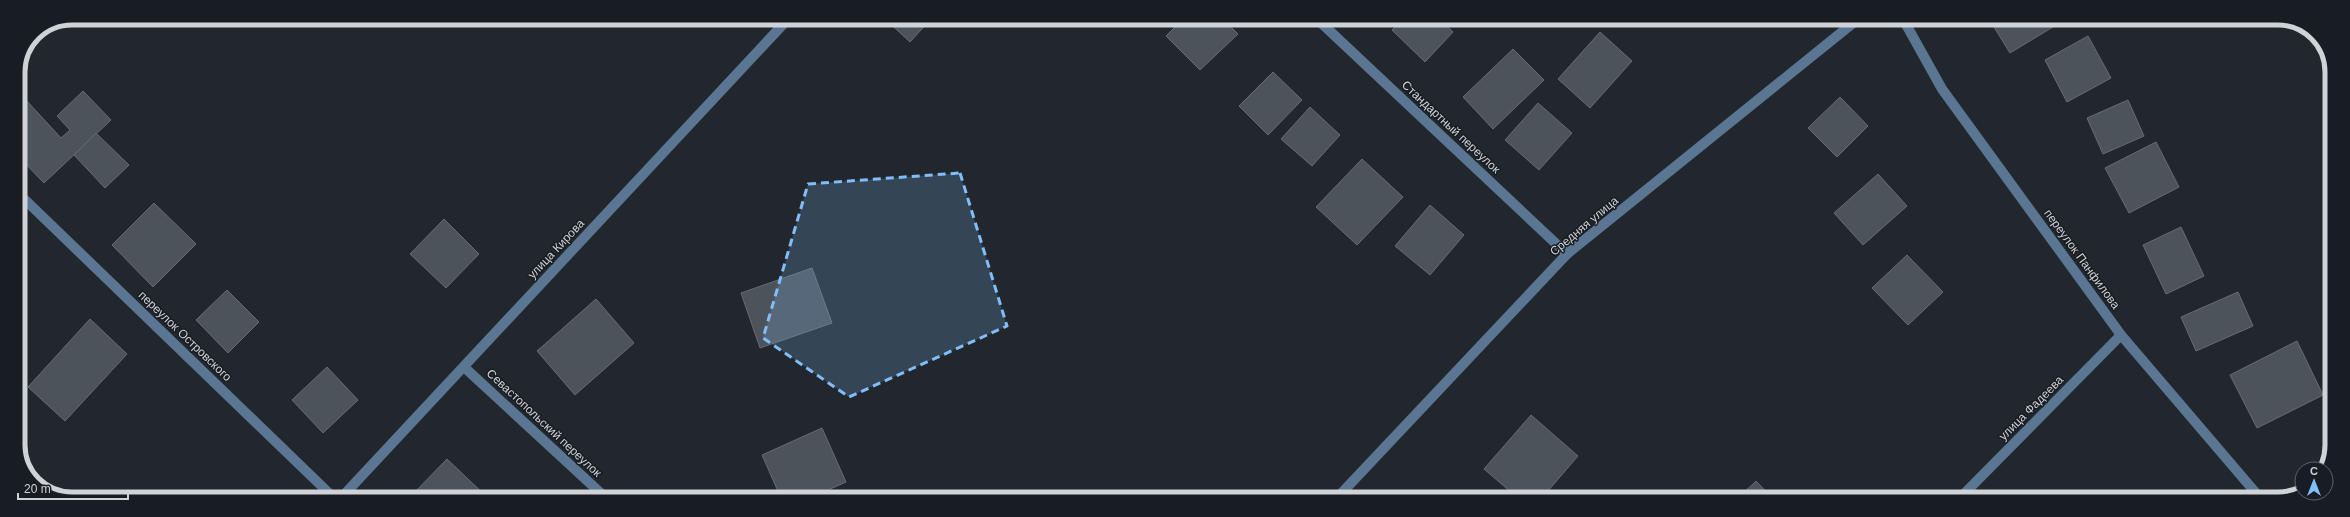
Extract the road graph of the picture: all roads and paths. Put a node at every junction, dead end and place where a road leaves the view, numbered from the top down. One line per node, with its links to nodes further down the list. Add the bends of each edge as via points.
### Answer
1 (782, 25): 8 (street, улица Кирова)
2 (1323, 25): 6 (street, Стандартный переулок)
3 (1851, 25): 6 (street, Средняя улица)
4 (1907, 25): 7 (street, переулок Панфилова, via 1942,89)
5 (25, 200): 9 (street, переулок Островского)
6 (1567, 254): 12 (street, Средняя улица)
7 (2122, 336): 13 (street, улица Фадеева); 14 (street, переулок Панфилова)
8 (464, 367): 10 (street, улица Кирова); 11 (street, Севастопольский переулок)
9 (328, 492)
10 (347, 492)
11 (599, 492)
12 (1343, 492)
13 (1966, 492)
14 (2255, 492)

